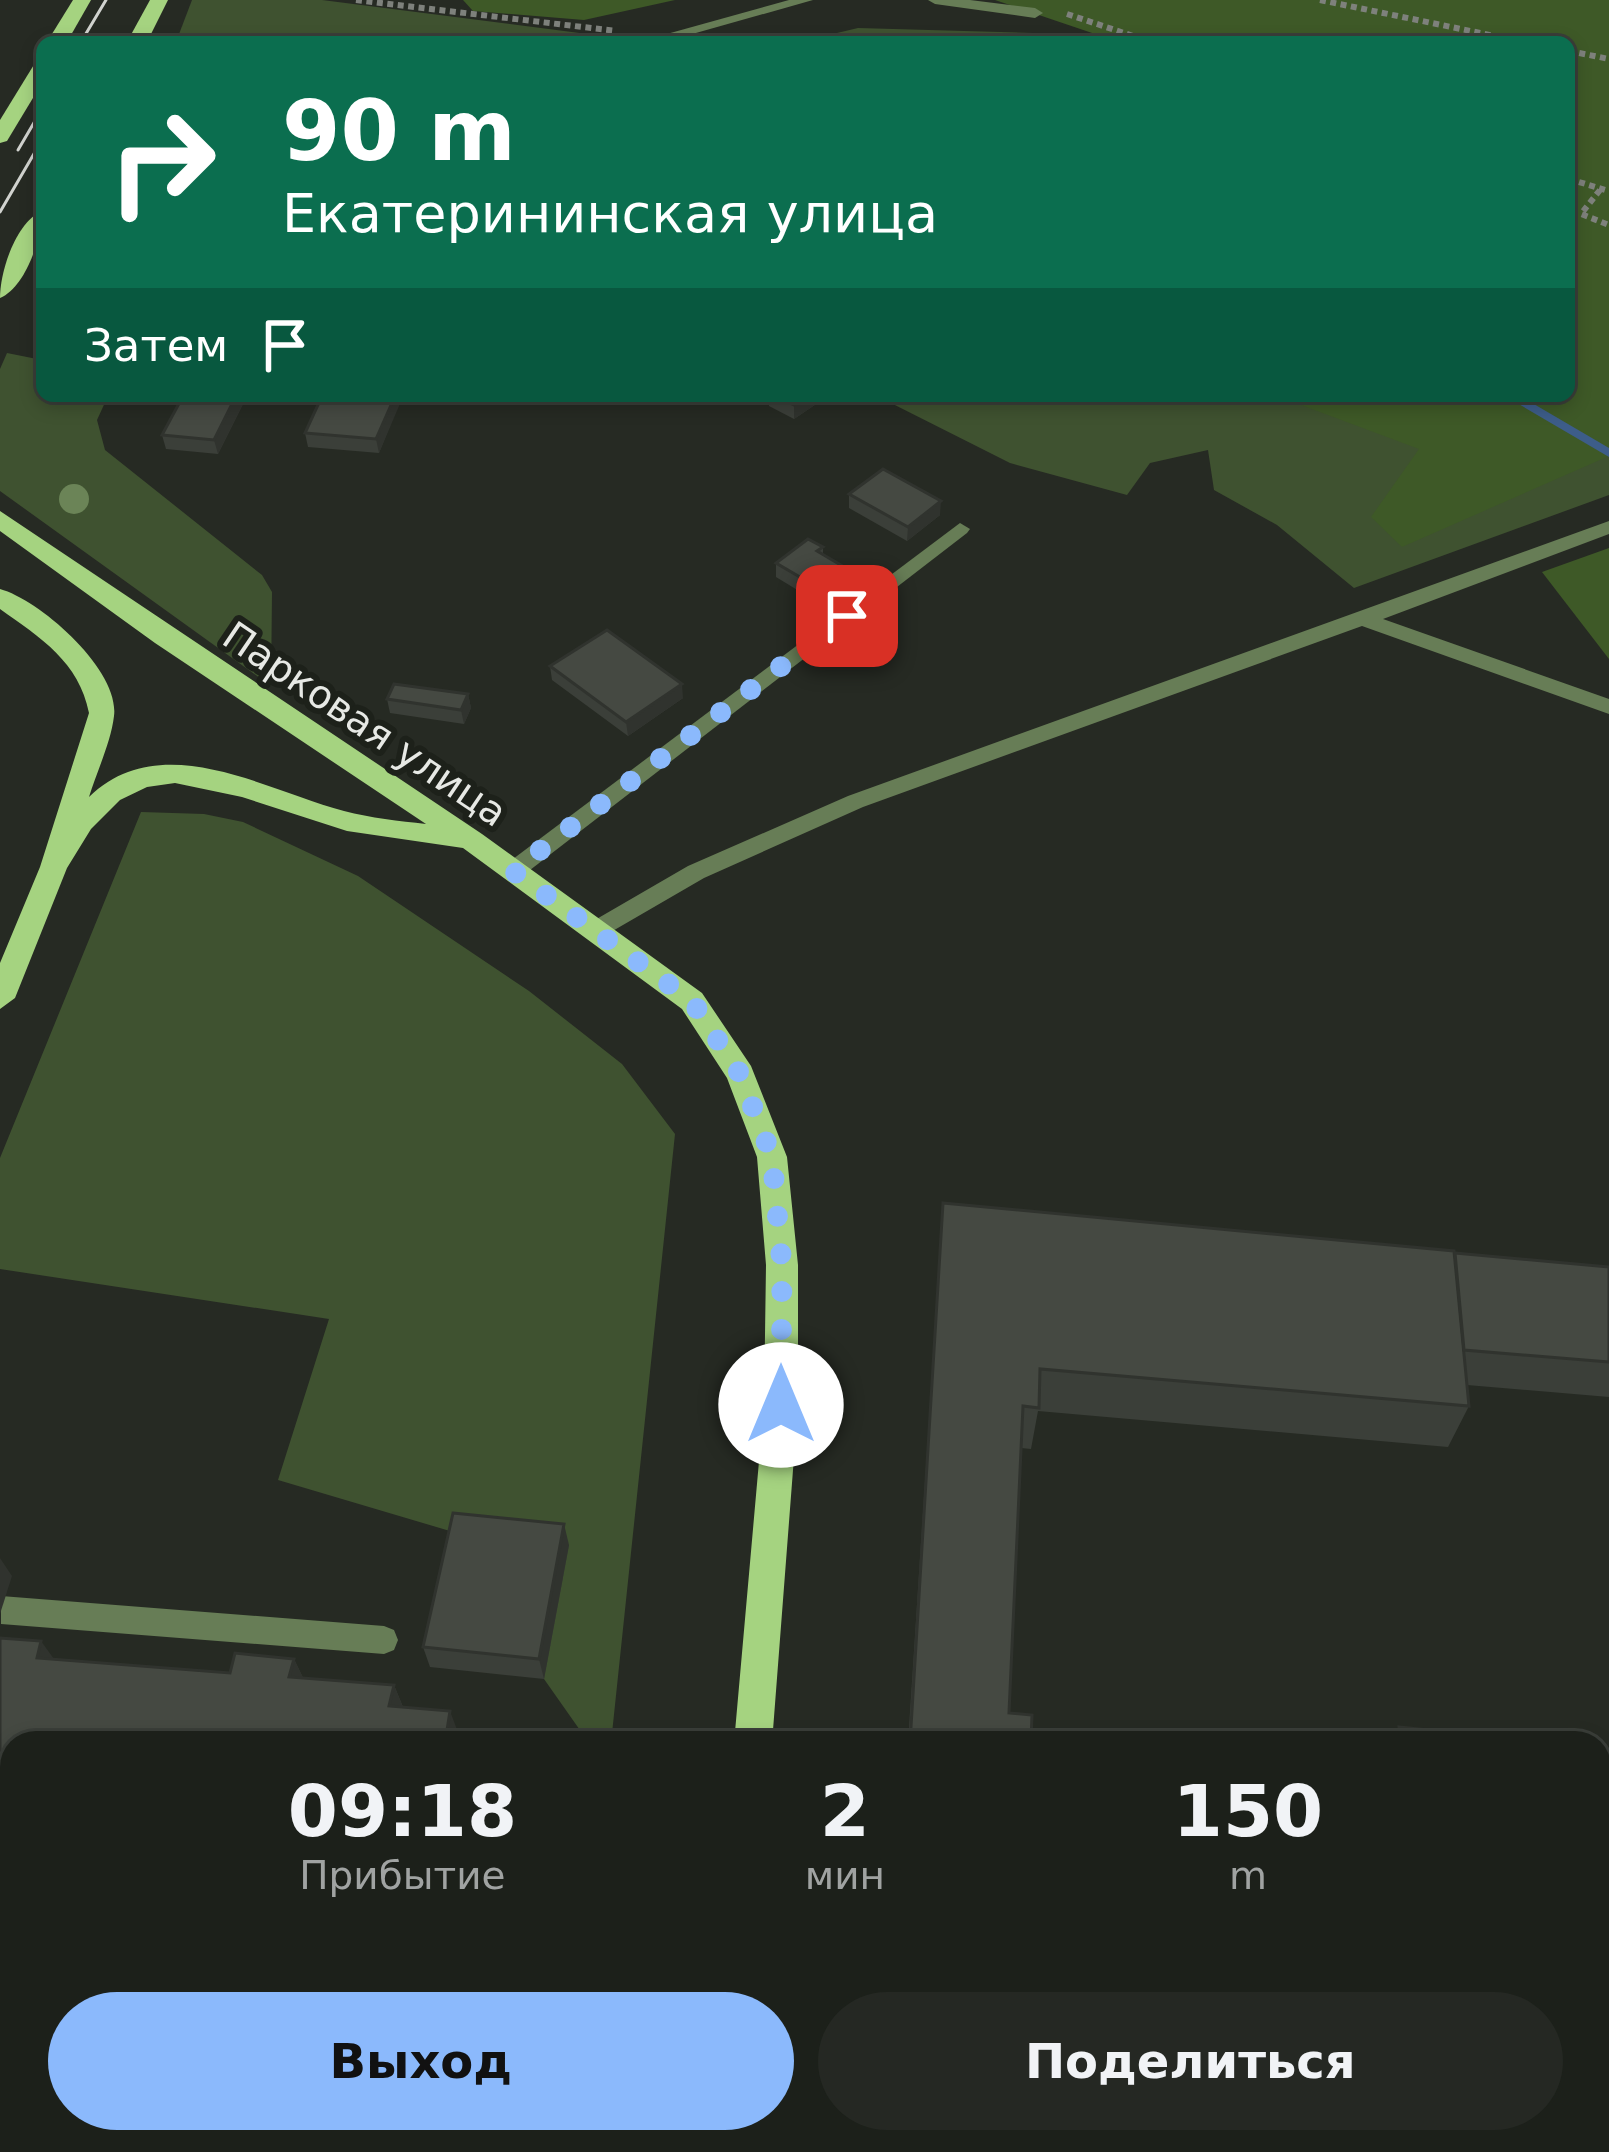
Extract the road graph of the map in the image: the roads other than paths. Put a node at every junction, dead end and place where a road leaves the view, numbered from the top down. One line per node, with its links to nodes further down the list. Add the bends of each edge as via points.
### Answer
1 (82, 0): 6 (main road)
2 (159, 0): 7 (main road)
3 (806, 0): 8 (street)
4 (935, 0): 5 (street)
5 (1035, 13)
6 (61, 36)
7 (140, 36)
8 (671, 36)
9 (36, 77): 10 (main road)
10 (0, 137)
11 (36, 228): 12 (main road)
12 (0, 291)
13 (0, 519): 19 (main road, Парковая улица)
14 (1609, 527): 17 (street)
15 (959, 529): 21 (street)
16 (0, 597): 20 (main road, via 92,673 102,713)
17 (1357, 617): 18 (street); 22 (street, via 904,783 670,882)
18 (1609, 707)
19 (472, 842): 20 (main road, via 333,818 247,784 179,773 104,798); 21 (main road, Парковая улица)
20 (54, 867): 23 (main road)
21 (513, 871): 22 (main road, Парковая улица)
22 (596, 930): 26 (main road, Парковая улица, via 692,1001 740,1074 772,1157 782,1265 781,1405)
23 (0, 998)
24 (1, 1610): 25 (street)
25 (384, 1640)
26 (754, 1731)

